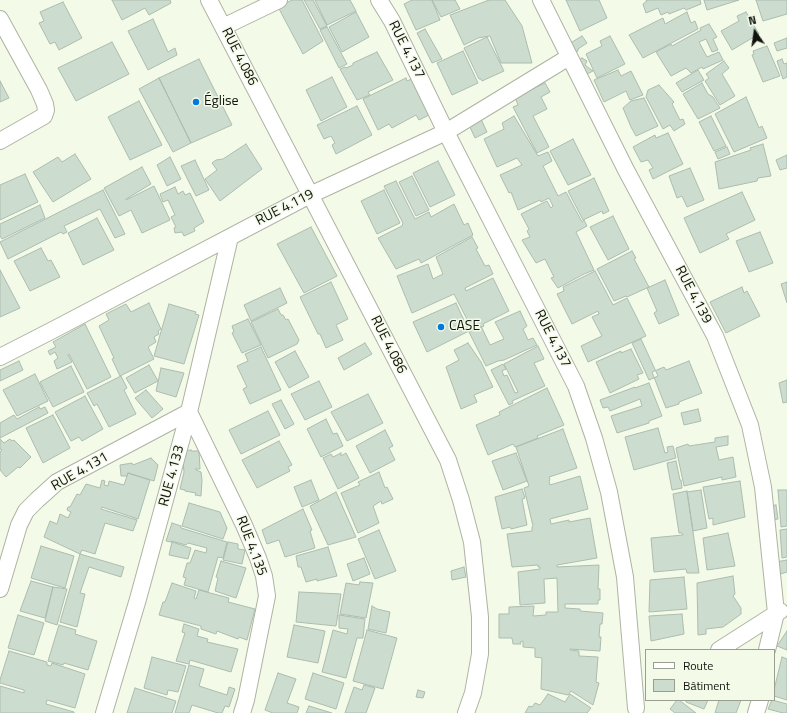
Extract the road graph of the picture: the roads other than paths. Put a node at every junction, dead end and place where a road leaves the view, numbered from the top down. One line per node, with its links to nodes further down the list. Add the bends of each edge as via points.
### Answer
1 (209, 0): 6 (street, RUE 4.086)
2 (279, 0): 6 (street)
3 (379, 0): 8 (street, RUE 4.137, via 392,21)
4 (541, 0): 7 (street, RUE 4.139)
5 (0, 18): 9 (street, via 39,90 46,110 44,116)
6 (223, 27): 10 (street, RUE 4.086)
7 (569, 57): 8 (street, RUE 4.119); 15 (street, RUE 4.139, via 715,336 750,426 763,486)
8 (446, 132): 10 (street, RUE 4.119); 19 (street, RUE 4.137, via 576,386 594,438 609,492 625,577)
9 (0, 141)
10 (310, 195): 11 (street, RUE 4.119); 22 (street, RUE 4.086, via 448,460 462,500 472,542 480,617 480,654 473,694)
11 (230, 237): 12 (street, RUE 4.119); 13 (street, RUE 4.133)
12 (0, 357)
13 (189, 412): 14 (street, RUE 4.131, via 58,482 37,500 26,511 20,525); 20 (street, RUE 4.133); 21 (street, RUE 4.135, via 244,525 264,576 267,596)
14 (0, 589)
15 (782, 610): 16 (street); 17 (street, RUE 4.139)
16 (722, 649)
17 (767, 649)
18 (760, 701): 23 (street)
19 (638, 707)
20 (104, 713)
21 (242, 713)
22 (466, 713)
23 (756, 713)

